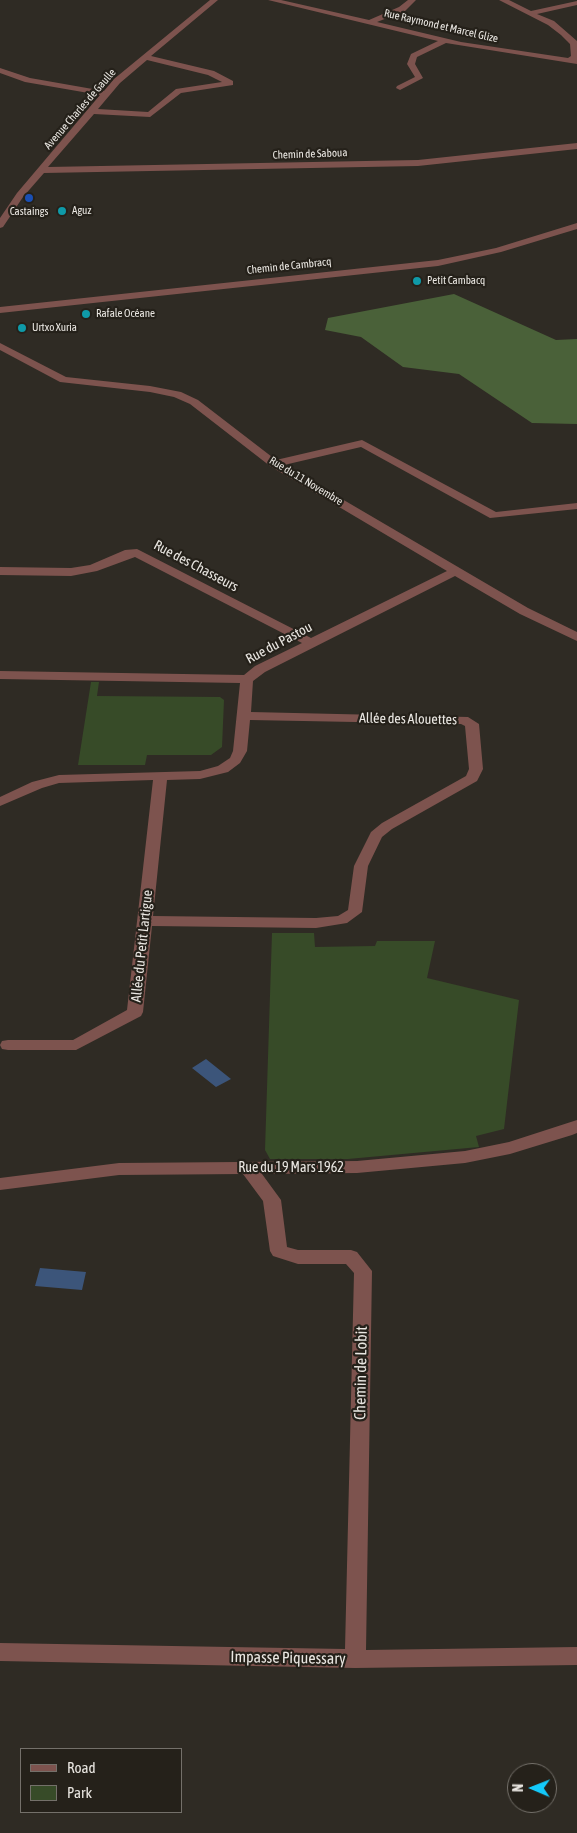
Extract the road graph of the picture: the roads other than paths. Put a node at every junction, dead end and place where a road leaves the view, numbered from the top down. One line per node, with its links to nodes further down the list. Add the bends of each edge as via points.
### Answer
1 (214, 0): 9 (street, Avenue Charles de Gaulle)
2 (272, 0): 7 (street, Rue Raymond et Marcel Glize)
3 (412, 0): 7 (street)
4 (503, 0): 6 (street)
5 (577, 3): 6 (street)
6 (530, 13): 10 (street, via 552,23 574,43)
7 (371, 22): 8 (street, Rue Raymond et Marcel Glize)
8 (446, 40): 10 (street, Rue Raymond et Marcel Glize); 12 (street, via 414,56 411,64 419,78)
9 (145, 57): 13 (street, Avenue Charles de Gaulle); 14 (street, via 211,73 230,83 179,91 150,115)
10 (574, 62)
11 (0, 70): 13 (street, via 28,80)
12 (400, 88)
13 (106, 94): 14 (street, Avenue Charles de Gaulle)
14 (91, 111): 16 (street, Avenue Charles de Gaulle)
15 (577, 146): 16 (street, Chemin de Saboua, via 418,163)
16 (42, 170): 17 (street, Avenue Charles de Gaulle)
17 (0, 225)
18 (577, 226): 19 (street, Chemin de Cambracq, via 498,250 438,262)
19 (0, 310)
20 (0, 346): 21 (street, Rue du 11 Novembre, via 64,380 176,394 194,402)
21 (274, 464): 22 (street, via 362,443 494,516); 23 (street, Rue du 11 Novembre)
22 (577, 506)
23 (457, 570): 25 (street, Rue du 11 Novembre, via 524,611); 26 (street, Rue du Pastou)
24 (0, 571): 26 (street, Rue des Chasseurs, via 71,572 138,553)
25 (577, 637)
26 (311, 644): 28 (street, Rue du Pastou, via 260,669)
27 (0, 675): 28 (street)
28 (247, 679): 29 (street, Rue du Pastou)
29 (244, 716): 30 (street, Rue du Pastou, via 240,751 235,760 223,769 200,775); 32 (street, Allée des Alouettes, via 463,720 472,724 476,769 472,778 376,836 361,866 355,912 342,920 316,923)
30 (160, 776): 31 (street, Rue du Pastou, via 60,779 37,785); 32 (street, Allée du Petit Lartigue)
31 (0, 802)
32 (146, 922): 33 (street, Allée du Petit Lartigue, via 135,1012 76,1045)
33 (8, 1046)
34 (577, 1126): 35 (street, Rue du 19 Mars 1962, via 510,1148 465,1157 357,1167)
35 (248, 1168): 36 (street, Rue du 19 Mars 1962, via 119,1169); 39 (street, Chemin de Lobit, via 272,1200 279,1251 298,1257 351,1257 363,1271)
36 (0, 1184)
37 (0, 1652): 39 (street, Impasse Piquessary)
38 (577, 1656): 39 (street, Impasse Piquessary)
39 (355, 1659)

